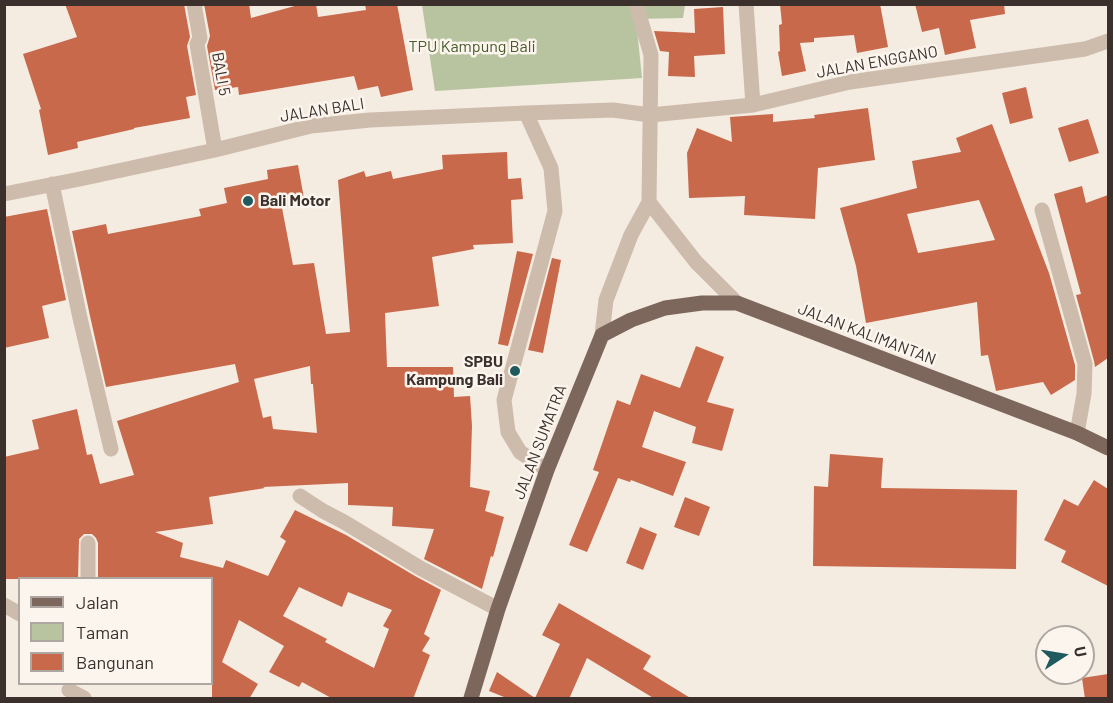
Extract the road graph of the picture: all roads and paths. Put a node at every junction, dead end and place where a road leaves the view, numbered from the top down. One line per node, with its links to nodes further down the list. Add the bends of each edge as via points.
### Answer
1 (194, 4): 8 (street, BALI 5)
2 (636, 4): 7 (street, via 651,56)
3 (746, 4): 5 (street)
4 (1108, 41): 5 (street, JALAN ENGGANO, via 1085,49 850,82)
5 (753, 105): 7 (street, JALAN ENGGANO)
6 (526, 113): 7 (street, JALAN BALI, via 614,110); 8 (street, JALAN BALI, via 311,126); 18 (street, via 551,168 555,211 504,400 508,432 520,452)
7 (650, 115): 11 (street)
8 (215, 150): 9 (street, JALAN BALI)
9 (52, 184): 10 (street, JALAN BALI); 17 (street)
10 (4, 194)
11 (649, 202): 13 (street, JALAN KALIMANTAN, via 696,262); 14 (street, JALAN SUMATRA, via 606,300)
12 (1042, 210): 15 (street, via 1085,364)
13 (737, 303): 14 (main road, via 665,308); 15 (main road, JALAN KALIMANTAN)
14 (602, 335): 18 (main road, JALAN SUMATRA)
15 (1077, 433): 16 (main road, JALAN KALIMANTAN)
16 (1108, 448)
17 (111, 450)
18 (547, 470): 23 (main road, JALAN SUMATRA)
19 (300, 496): 23 (street, via 420,568)
20 (88, 543): 21 (street)
21 (88, 577)
22 (4, 605): 24 (street)
23 (498, 609): 27 (main road, JALAN SUMATRA)
24 (18, 613)
25 (68, 691): 26 (street)
26 (84, 699)
27 (471, 699)

